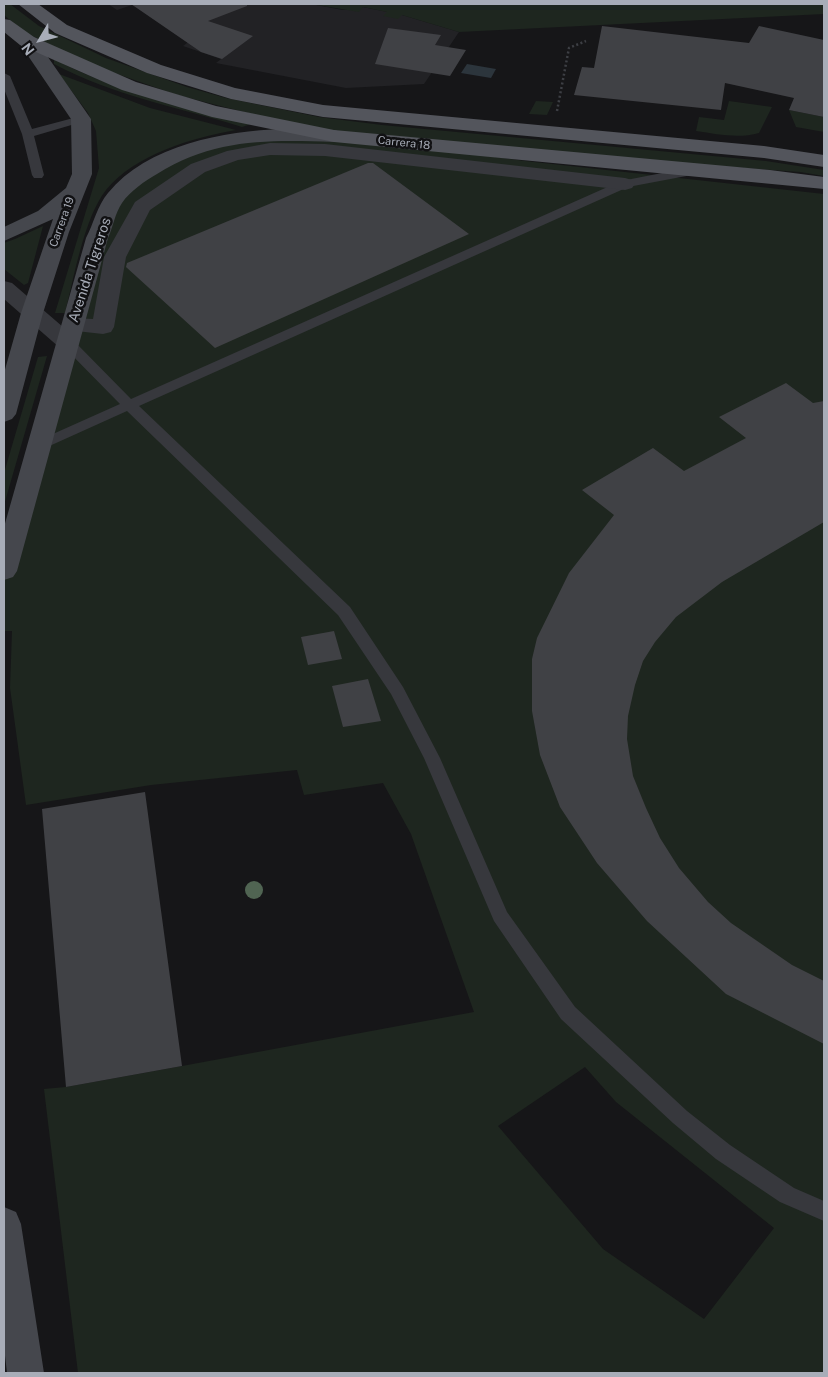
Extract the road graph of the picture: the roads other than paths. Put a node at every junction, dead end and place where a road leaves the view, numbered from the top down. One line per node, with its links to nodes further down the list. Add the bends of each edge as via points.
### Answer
1 (27, 4): 8 (main road, Carrera 18, via 69,33 154,69 231,93 333,112 554,131)
2 (4, 24): 3 (main road, Carrera 18)
3 (27, 41): 5 (street); 7 (main road, Carrera 18, via 129,86 212,111)
4 (4, 76): 6 (lane)
5 (81, 118): 6 (lane); 13 (street, Carrera 19, via 82,174)
6 (28, 134): 10 (lane)
7 (334, 136): 9 (main road, Carrera 18); 17 (street, Avenida Tigreros, via 256,134 208,143 178,153 129,184 112,203 97,238)
8 (824, 161)
9 (693, 171): 11 (main road, Carrera 18); 12 (lane)
10 (38, 175)
11 (824, 183)
12 (625, 184): 17 (street, via 325,150 270,149 234,155 198,168 142,206 115,257 103,327); 18 (lane)
13 (73, 192): 14 (street, via 45,216); 16 (street, Carrera 19)
14 (4, 235)
15 (4, 288): 16 (street)
16 (32, 313): 17 (street); 19 (street, Carrera 19)
17 (70, 334): 18 (lane); 20 (street, Avenida Tigreros)
18 (128, 404): 20 (lane); 22 (lane, via 344,612 397,692 432,758 500,916 568,1013 680,1117 723,1152 787,1195)
19 (4, 414)
20 (40, 445): 21 (street, Avenida Tigreros)
21 (4, 571)
22 (824, 1211)
23 (4, 1224): 24 (street)
24 (26, 1373)

